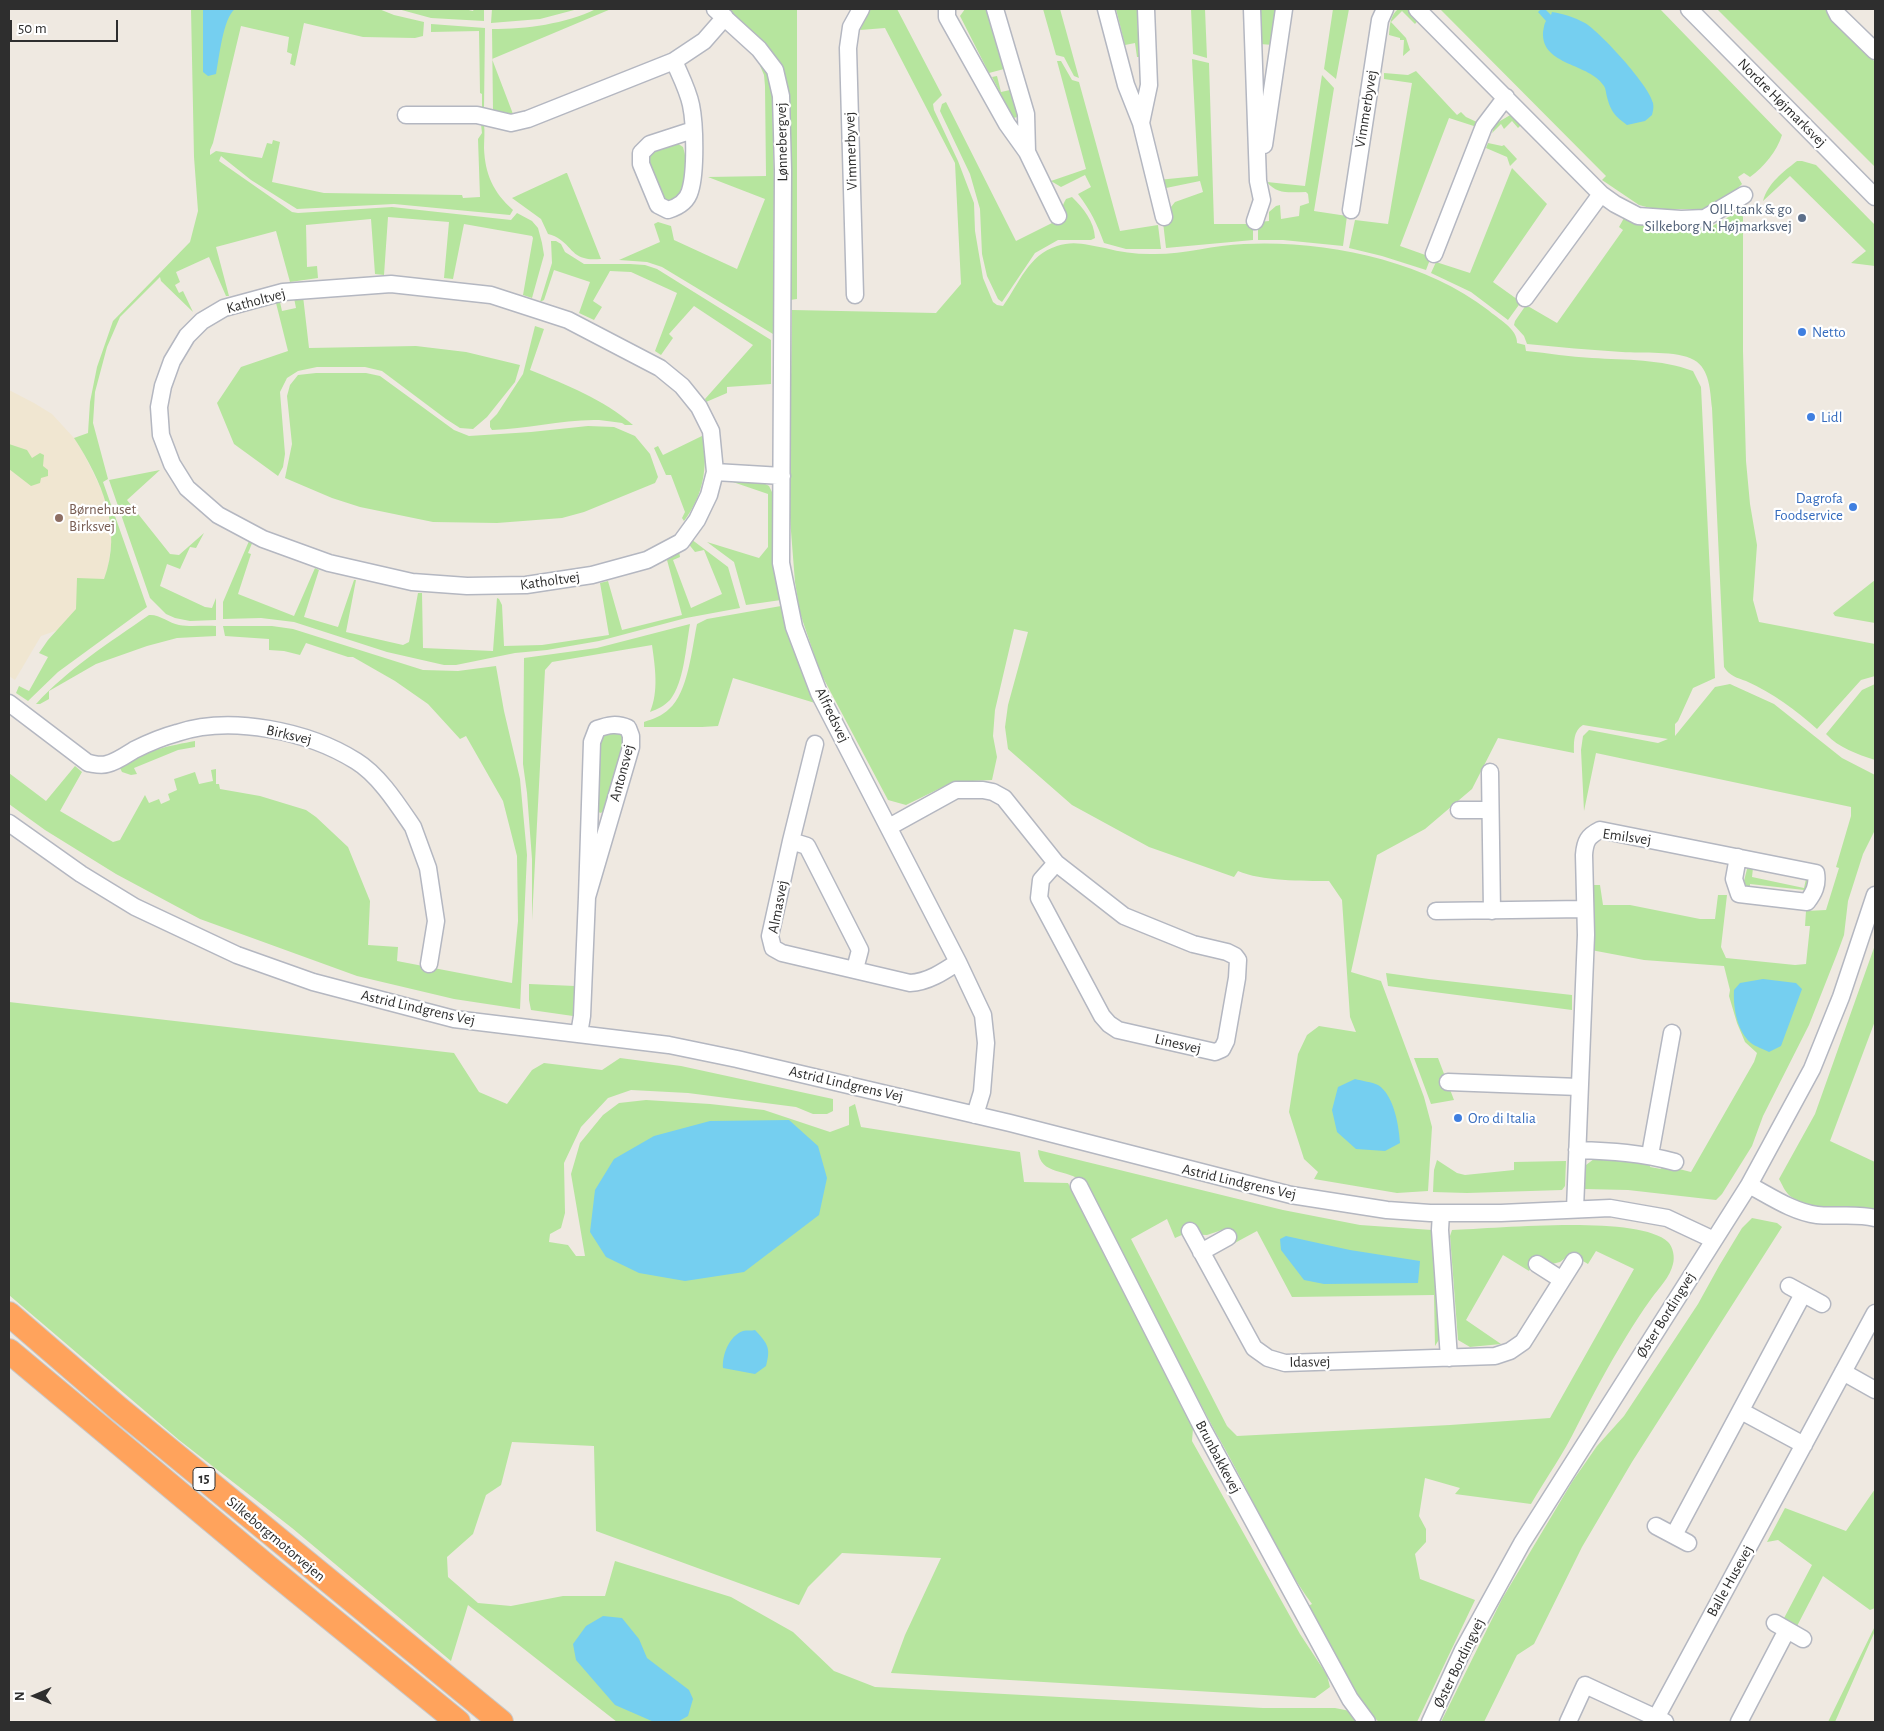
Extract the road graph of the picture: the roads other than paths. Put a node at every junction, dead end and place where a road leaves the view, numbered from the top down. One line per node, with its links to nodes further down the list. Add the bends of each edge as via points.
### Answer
1 (861, 9): 30 (street, Vimmerbyvej, via 851,27 848,48)
2 (947, 9): 19 (street, via 948,17 990,94)
3 (995, 9): 19 (street, via 1026,114)
4 (1106, 9): 17 (street, via 1126,85)
5 (1146, 9): 17 (street, via 1149,85)
6 (1252, 9): 20 (street)
7 (1284, 9): 20 (street)
8 (1385, 9): 24 (street, Vimmerbyvej, via 1380,20)
9 (1417, 9): 15 (street)
10 (1688, 9): 23 (street, Nordre Højmarksvej)
11 (1835, 9): 13 (street)
12 (720, 13): 14 (street, Lønnebergvej, via 704,42); 29 (street, Lønnebergvej, via 759,49 775,70 781,96)
13 (1874, 48)
14 (674, 61): 16 (street, Lønnebergvej, via 539,115 510,123 478,115); 18 (street, via 691,105)
15 (1506, 97): 21 (street); 28 (street, via 1484,126)
16 (406, 114)
17 (1141, 123): 26 (street)
18 (693, 130): 18 (street, via 650,144 641,153 640,164 658,205 668,210 680,206 690,192 694,163)
19 (1027, 152): 25 (street)
20 (1258, 181): 27 (street, via 1262,200)
21 (1601, 194): 22 (street, via 1638,216 1681,220 1705,218); 31 (street)
22 (1744, 195)
23 (1875, 197)
24 (1351, 210)
25 (1058, 216)
26 (1164, 217)
27 (1254, 221)
28 (1434, 254)
29 (782, 287): 33 (street, Alfredsvej)
30 (856, 295)
31 (1525, 298)
32 (715, 472): 32 (street, Katholtvej, via 711,431 699,407 682,386 660,368 568,320 491,295 391,284 283,292 224,308 202,321 187,336 172,361 159,407 161,435 172,464 187,488 218,515 263,539 329,563 412,582 467,586 526,585 592,575 646,560 681,542 697,520); 33 (street)
33 (782, 476): 40 (street, Alfredsvej, via 781,563 794,627 819,693)
34 (11, 709): 50 (street, Birksvej, via 80,757 98,765 108,764 178,732 213,726 281,731 319,742 358,761 388,790 413,827 428,868 436,921)
35 (815, 744): 41 (street, Almasvej)
36 (1490, 772): 38 (street)
37 (1459, 810): 38 (street)
38 (1490, 810): 47 (street)
39 (9, 823): 53 (street, Astrid Lindgrens Vej, via 81,874 136,907 237,955 313,982 454,1019)
40 (889, 827): 43 (street, Linesvej, via 956,790 993,792 1004,798); 49 (street, Alfredsvej)
41 (791, 841): 51 (street, via 807,846 860,950); 51 (street, Almasvej, via 770,936 773,948 782,953)
42 (1738, 857): 42 (street, Emilsvej, via 1816,873 1814,894 1807,902 1739,894 1734,879); 46 (street, Emilsvej, via 1600,830 1590,834 1585,842)
43 (1056, 863): 43 (street, Linesvej, via 1124,916 1193,944 1235,956 1238,960 1237,978 1222,1049 1215,1052 1118,1030 1109,1024 1039,898 1041,880)
44 (1875, 895): 60 (street, Øster Bordingvej, via 1812,1069)
45 (587, 897): 45 (street, Antonsvej, via 592,742 597,729 620,724 628,728 632,736 631,747); 53 (street, Antonsvej)
46 (1585, 909): 47 (street); 55 (street, Emilsvej)
47 (1492, 911): 48 (street)
48 (1436, 912)
49 (958, 962): 51 (street, Almasvej, via 920,983); 56 (street, Alfredsvej, via 982,1015 986,1043 982,1092)
50 (428, 964)
51 (855, 969)
52 (1672, 1033): 58 (street)
53 (579, 1034): 56 (street, Astrid Lindgrens Vej, via 669,1045)
54 (1448, 1082): 55 (street)
55 (1579, 1087): 57 (street, Emilsvej)
56 (976, 1115): 63 (street, Astrid Lindgrens Vej, via 1291,1195 1387,1210)
57 (1577, 1150): 58 (street); 62 (street, Emilsvej)
58 (1650, 1155): 59 (street)
59 (1675, 1162)
60 (1749, 1185): 64 (street, via 1794,1209 1816,1215); 67 (street, Øster Bordingvej)
61 (1079, 1186): 86 (street, Brunbakkevej, via 1203,1430 1350,1699)
62 (1575, 1209): 63 (street, Astrid Lindgrens Vej); 67 (street, Astrid Lindgrens Vej, via 1610,1208 1667,1218)
63 (1441, 1213): 76 (street)
64 (1875, 1218)
65 (1190, 1231): 68 (street, Idasvej)
66 (1228, 1237): 68 (street)
67 (1714, 1240): 87 (street, Øster Bordingvej, via 1522,1543 1464,1650)
68 (1202, 1252): 76 (street, Idasvej, via 1254,1348 1268,1358 1284,1363)
69 (1574, 1261): 71 (street, Idasvej)
70 (1537, 1264): 71 (street)
71 (1562, 1280): 76 (street, Idasvej, via 1523,1342 1510,1351 1495,1356)
72 (1822, 1304): 79 (street, via 1796,1290)
73 (1875, 1313): 77 (street, Balle Husevej)
74 (9, 1314): 85 (highway, Silkeborgmotorvejen / 15)
75 (9, 1351): 84 (highway, Silkeborgmotorvejen / 15)
76 (1449, 1358)
77 (1843, 1372): 78 (street); 80 (street, Balle Husevej)
78 (1875, 1390)
79 (1741, 1411): 80 (street); 81 (street, via 1681,1539)
80 (1804, 1445): 83 (street, Balle Husevej)
81 (1656, 1526)
82 (1803, 1639): 89 (street, via 1781,1626)
83 (1660, 1720): 88 (street, Balle Husevej, via 1585,1685)
84 (458, 1722)
85 (501, 1722)
86 (1367, 1722)
87 (1430, 1722)
88 (1568, 1722)
89 (1739, 1722)

